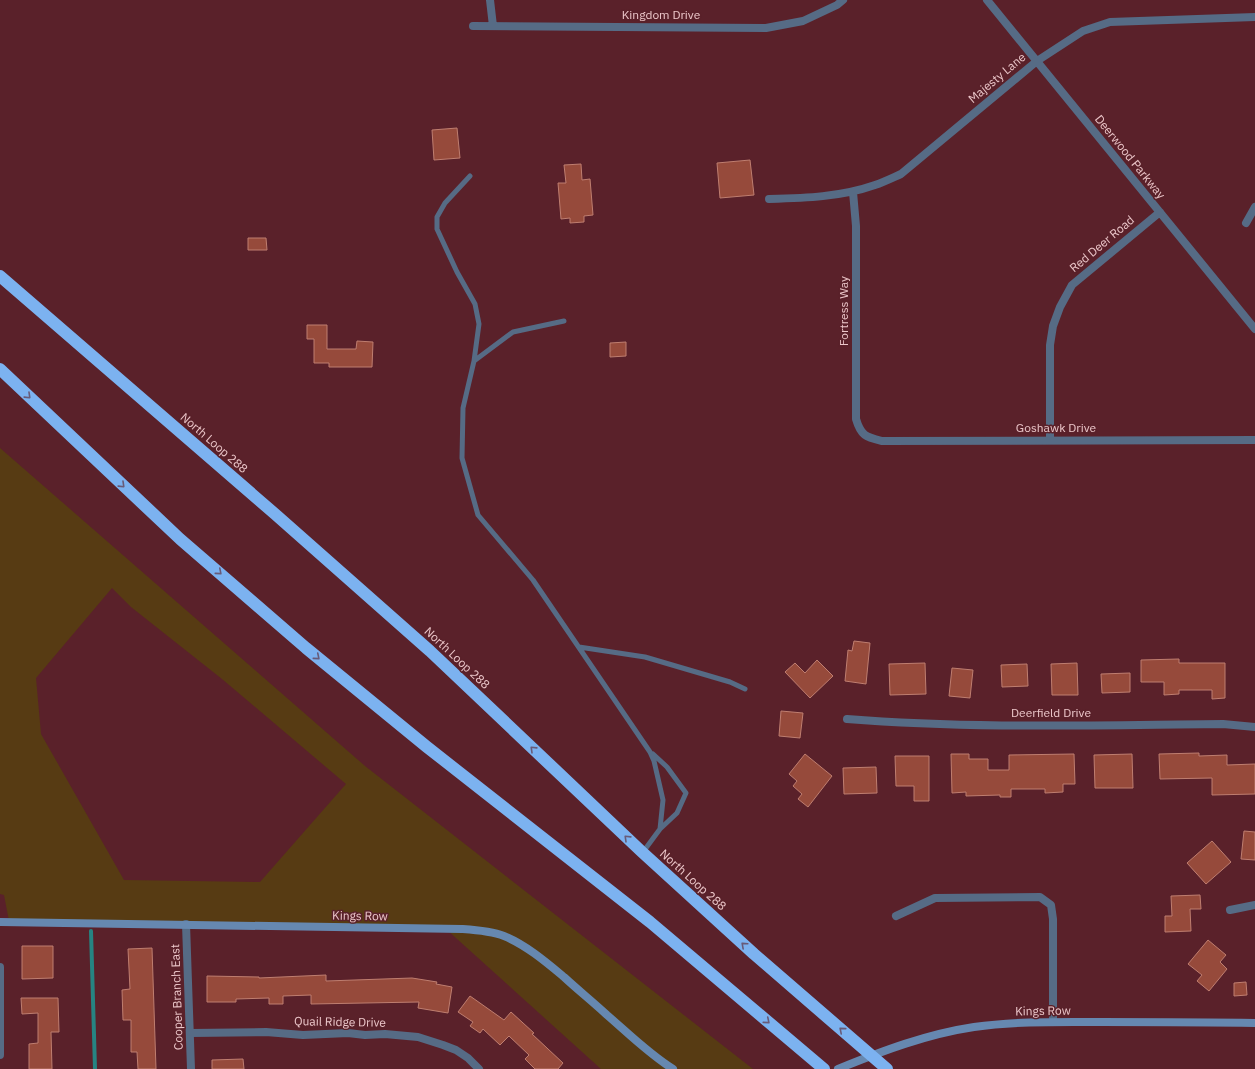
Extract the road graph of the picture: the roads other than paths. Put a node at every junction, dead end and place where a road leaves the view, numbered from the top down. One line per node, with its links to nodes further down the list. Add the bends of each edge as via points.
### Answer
1 (490, 0): 6 (street)
2 (843, 0): 6 (street, Kingdom Drive, via 803,21 766,28)
3 (987, 0): 7 (street, Deerwood Parkway)
4 (1255, 17): 7 (street, Majesty Lane, via 1110,22 1083,31)
5 (473, 26): 6 (street, Kingdom Drive)
6 (493, 26)
7 (1037, 61): 9 (street, Majesty Lane, via 901,174); 12 (street, Deerwood Parkway)
8 (470, 176): 17 (lane, via 445,203 437,217 437,228 456,272 475,304 479,324)
9 (852, 192): 10 (street, Majesty Lane, via 813,198); 19 (street, Fortress Way, via 856,226 856,419)
10 (769, 199)
11 (1255, 207): 13 (street)
12 (1160, 212): 16 (street, Deerwood Parkway); 20 (street, Red Deer Road, via 1072,285 1060,307 1050,345)
13 (1246, 223)
14 (0, 276): 28 (highway, North Loop 288, one-way to 14, via 430,651)
15 (564, 321): 17 (lane, via 512,332)
16 (1255, 329)
17 (474, 362): 22 (lane, via 463,408 462,458 478,515 533,580)
18 (0, 369): 43 (highway, one-way to 43, via 180,539 306,648 427,747 650,922)
19 (860, 431): 20 (street, Goshawk Drive, via 868,438 882,441)
20 (1050, 440): 21 (street, Goshawk Drive)
21 (1255, 440)
22 (579, 647): 23 (lane, via 645,658 730,682); 26 (lane)
23 (745, 689)
24 (847, 719): 25 (street, Deerfield Drive, via 1012,726 1223,724)
25 (1255, 727)
26 (650, 752): 27 (lane, via 663,800); 27 (lane, via 667,767 686,794 677,813)
27 (660, 829): 28 (lane)
28 (642, 852): 39 (highway, North Loop 288, one-way to 28)
29 (1255, 905): 30 (street)
30 (1230, 910)
31 (896, 916): 35 (street, via 935,898 1040,897 1051,905 1054,918)
32 (0, 922): 33 (street, Kings Row)
33 (186, 924): 37 (street, Cooper Branch East); 42 (street, Kings Row, via 462,929 492,932 504,936 552,967 642,1047)
34 (0, 968): 38 (street)
35 (1053, 1022): 36 (street, Kings Row); 39 (street, Kings Row, via 1018,1022 974,1027 932,1036)
36 (1255, 1023)
37 (191, 1033): 40 (street, Cooper Branch East); 41 (street, Quail Ridge Drive, via 348,1033 418,1037 456,1050)
38 (0, 1055)
39 (871, 1056): 44 (street, Kings Row); 45 (highway, North Loop 288)
40 (191, 1069)
41 (479, 1069)
42 (673, 1069)
43 (824, 1069)
44 (838, 1069)
45 (887, 1069)

